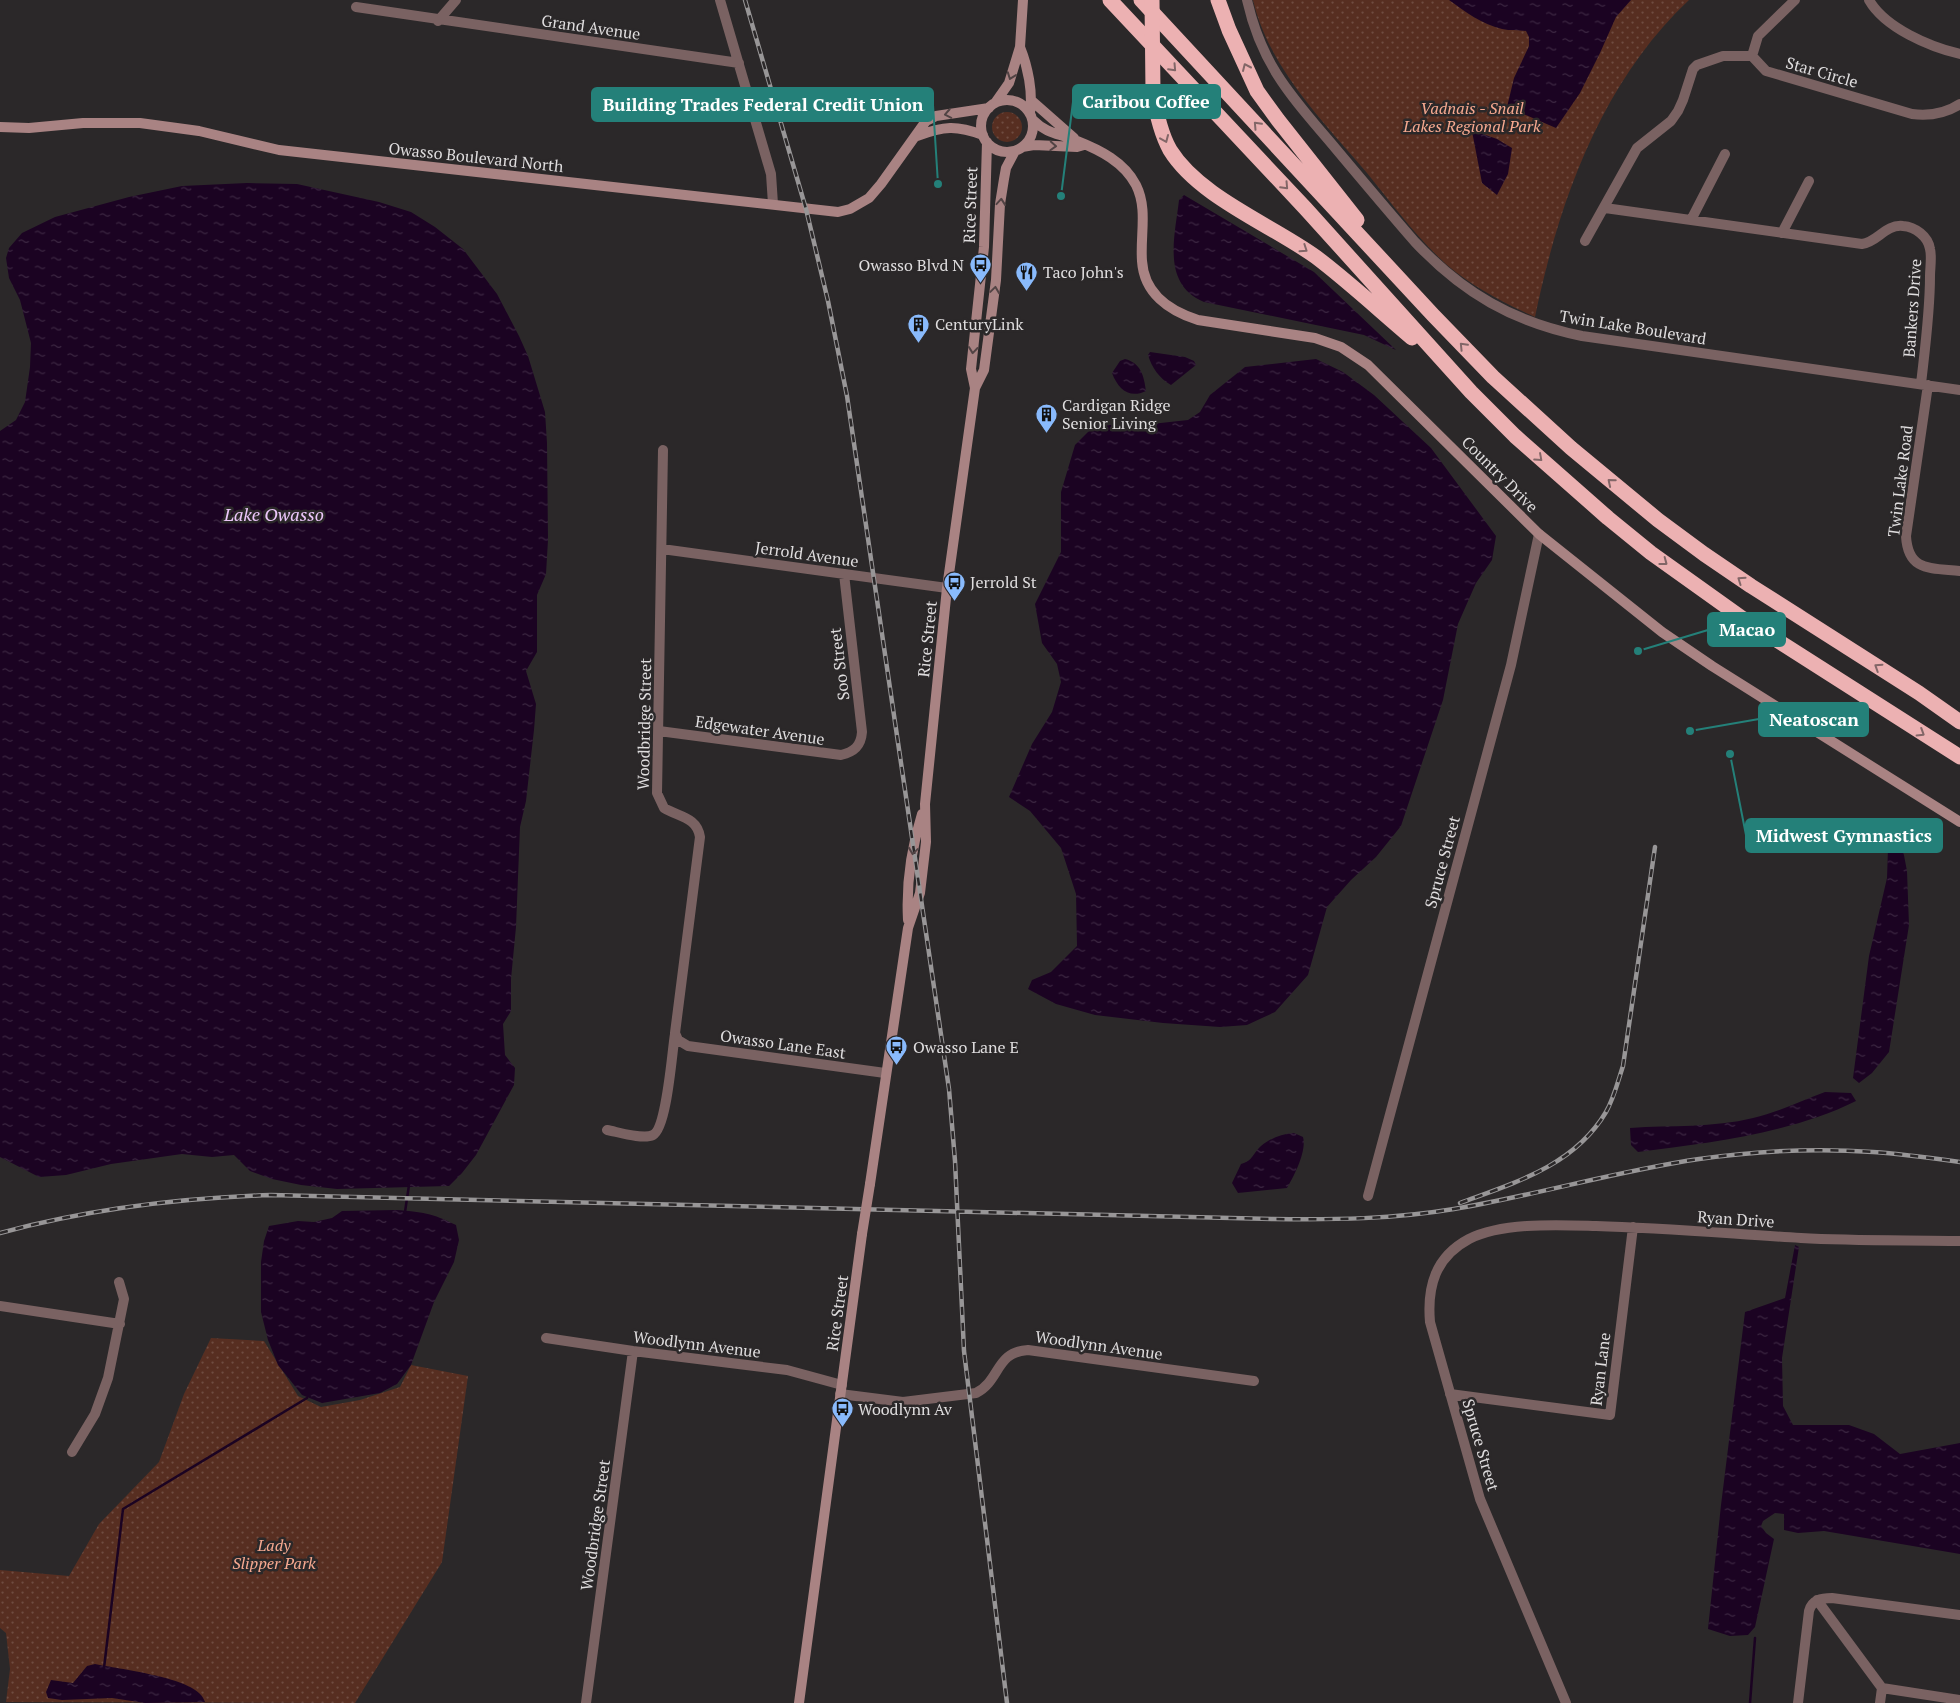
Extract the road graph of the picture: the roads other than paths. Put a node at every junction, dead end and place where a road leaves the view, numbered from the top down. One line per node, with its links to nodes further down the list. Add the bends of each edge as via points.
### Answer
1 (456, 0): 12 (street)
2 (720, 0): 16 (street)
3 (1023, 0): 13 (street)
4 (1110, 0): 37 (highway, one-way to 37)
5 (1141, 0): 33 (highway, one-way to 5)
6 (1152, 0): 37 (highway, one-way to 37, bridge, via 1153,92 1159,122 1180,164 1247,215 1290,240 1337,274 1417,343)
7 (1218, 0): 33 (highway, one-way to 7, via 1266,105 1250,77)
8 (1247, 0): 34 (street, Twin Lake Boulevard, via 1264,54 1287,90 1428,256 1485,301 1537,325 1582,336)
9 (1795, 0): 15 (street, via 1758,36)
10 (1869, 0): 14 (street, via 1879,14 1896,26 1933,45)
11 (359, 4): 12 (street, Grand Avenue)
12 (438, 20): 16 (street, Grand Avenue)
13 (1020, 47): 17 (street, via 1026,62); 19 (street, one-way to 19, via 1009,83)
14 (1960, 54)
15 (1752, 56): 18 (street, Star Circle, via 1766,71 1912,114 1946,112); 29 (street, via 1723,56 1693,69 1678,111 1671,121 1637,148)
16 (739, 63): 28 (street, via 772,174)
17 (1032, 101): 20 (street); 24 (street)
18 (1960, 104)
19 (992, 105): 20 (street, via 1011,100 1025,107); 22 (street, Owasso Boulevard North, one-way to 22, via 930,118); 23 (street, via 982,120)
20 (1031, 116): 24 (street, Country Drive, via 1049,132); 25 (street, via 1032,135)
21 (0, 126): 28 (street, Owasso Boulevard North, via 151,124 199,131 279,150)
22 (917, 136): 23 (street, via 948,127 962,128); 28 (street, Owasso Boulevard North, via 869,198 855,207 838,212)
23 (985, 138): 25 (street, via 999,151); 35 (street, Rice Street, one-way to 35, via 984,247 971,369)
24 (1081, 143): 25 (street, Country Drive, one-way to 24, via 1034,145 1077,147); 39 (street, Country Drive, via 1122,166 1137,186 1143,213 1143,271 1162,302 1198,320 1315,338 1341,348 1368,365 1399,394)
25 (1019, 149): 35 (street, Rice Street, one-way to 25, via 984,370 1006,168)
26 (1725, 154): 30 (street)
27 (1809, 181): 31 (street)
28 (773, 204)
29 (1605, 208): 30 (street, Bankers Drive); 32 (street)
30 (1691, 220): 31 (street, Bankers Drive)
31 (1782, 233): 34 (street, Bankers Drive, via 1862,244 1872,241 1884,230 1900,225 1909,226 1923,235 1930,249)
32 (1585, 241)
33 (1433, 315): 44 (highway, one-way to 33, via 1751,586 1658,520 1571,448 1493,377)
34 (1924, 385): 36 (street, Twin Lake Boulevard); 41 (street, Twin Lake Road, via 1906,548 1916,563)
35 (975, 388): 43 (street, Rice Street)
36 (1960, 390)
37 (1515, 436): 49 (highway, one-way to 49, via 1608,518 1696,587)
38 (663, 450): 40 (street, Woodbridge Street)
39 (1539, 534): 50 (street, Country Drive, via 1662,632); 54 (street, Spruce Street, via 1510,665)
40 (662, 549): 42 (street, Jerrold Avenue); 47 (street, Woodbridge Street)
41 (1960, 571)
42 (844, 574): 43 (street, Jerrold Avenue); 48 (street, Soo Street, via 862,732)
43 (947, 588): 52 (street, Rice Street, via 925,804 914,840 907,891 908,928)
44 (1919, 693): 45 (highway); 46 (highway)
45 (1960, 714)
46 (1960, 722)
47 (659, 731): 48 (street, Edgewater Avenue, via 840,756); 51 (street, Woodbridge Street, via 659,802 664,808 695,823 700,837)
48 (856, 749)
49 (1960, 757)
50 (1960, 822)
51 (676, 1037): 52 (street, Owasso Lane East, via 688,1046); 53 (street, Woodbridge Street, via 666,1104 656,1132 639,1136)
52 (885, 1073): 64 (street, Rice Street, bridge)
53 (607, 1130)
54 (1368, 1196)
55 (1633, 1228): 56 (street, Ryan Drive, via 1557,1225); 57 (street, Ryan Drive, via 1803,1238); 65 (street, Ryan Lane, via 1610,1416)
56 (1510, 1229): 65 (street, Spruce Street, via 1478,1236 1460,1245 1435,1273 1430,1289 1430,1322)
57 (1960, 1242)
58 (119, 1282): 60 (street, via 124,1299)
59 (0, 1306): 60 (street)
60 (120, 1324): 66 (street, via 102,1396)
61 (546, 1338): 62 (street, Woodlynn Avenue)
62 (633, 1351): 64 (street, Woodlynn Avenue, via 787,1370); 71 (street, Woodbridge Street)
63 (1254, 1381): 64 (street, Woodlynn Avenue, via 1017,1350 1009,1354 984,1389 976,1393 904,1402)
64 (841, 1389): 72 (street, Rice Street)
65 (1450, 1394): 73 (street, Spruce Street, via 1480,1499)
66 (72, 1452)
67 (1817, 1600): 68 (street, via 1832,1598); 69 (street); 74 (street, via 1809,1611)
68 (1960, 1615)
69 (1882, 1688): 70 (street); 75 (street)
70 (1960, 1700)
71 (586, 1703)
72 (800, 1703)
73 (1566, 1703)
74 (1798, 1703)
75 (1880, 1703)

